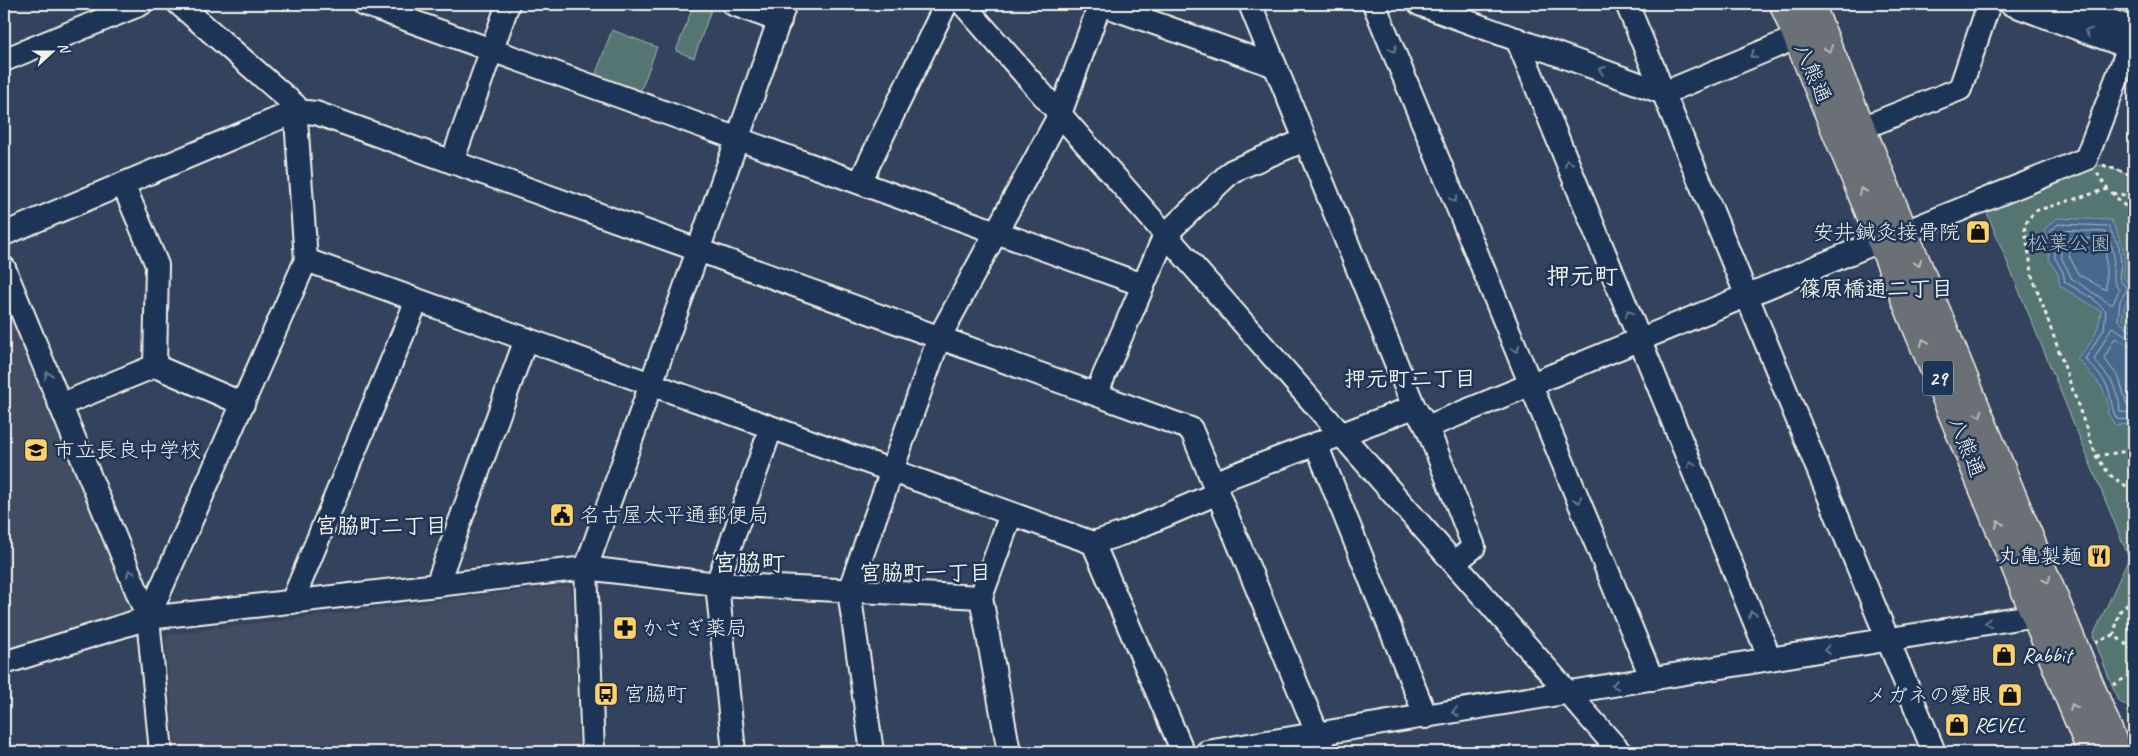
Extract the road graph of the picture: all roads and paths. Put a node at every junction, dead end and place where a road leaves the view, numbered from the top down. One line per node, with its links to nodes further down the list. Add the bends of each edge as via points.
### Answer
1 (141, 4): 23 (street)
2 (179, 4): 26 (street, via 295,105)
3 (364, 4): 22 (street)
4 (508, 4): 22 (street)
5 (733, 4): 18 (street)
6 (946, 4): 34 (street)
7 (963, 4): 27 (street)
8 (1101, 4): 24 (street); 27 (street)
9 (1250, 4): 24 (street)
10 (1374, 4): 55 (street, one-way to 55)
11 (1419, 4): 20 (street)
12 (1627, 4): 25 (street)
13 (1784, 4): 19 (main road, 八熊通 / 29)
14 (1810, 4): 28 (main road, 八熊通 / 29, one-way to 28)
15 (1989, 4): 28 (street, via 1960,89)
16 (2011, 4): 21 (street, one-way to 16)
17 (2064, 4): 21 (street)
18 (782, 12): 29 (street)
19 (1798, 37): 25 (street, one-way to 25); 43 (main road, 八熊通 / 29, one-way to 19)
20 (1517, 39): 25 (street, one-way to 20); 52 (street, one-way to 20)
21 (2132, 42): 31 (street)
22 (492, 50): 29 (street); 32 (street)
23 (4, 60)
24 (1275, 66): 30 (street)
25 (1664, 93): 48 (street)
26 (296, 111): 32 (street, via 316,113); 35 (street); 45 (street)
27 (1060, 114): 40 (street); 42 (street)
28 (1862, 128): 43 (main road, 八熊通 / 29)
29 (738, 138): 34 (street); 44 (street)
30 (1305, 140): 42 (street, via 1232,171); 59 (street)
31 (2086, 159): 33 (path); 36 (path); 43 (street)
32 (452, 162): 44 (street)
33 (2134, 176)
34 (860, 182): 40 (street)
35 (123, 184): 41 (street); 53 (street, via 157,265)
36 (2108, 189): 37 (path); 65 (path, via 2035,211 2024,225 2032,278)
37 (2112, 193): 38 (path); 39 (path)
38 (2134, 197)
39 (2134, 215)
40 (996, 232): 47 (street); 50 (street)
41 (4, 234)
42 (1165, 235): 47 (street); 62 (street)
43 (1894, 236): 48 (street); 79 (main road, 八熊通 / 29, one-way to 43); 103 (main road, 八熊通 / 29, one-way to 103)
44 (698, 250): 50 (street); 54 (street)
45 (306, 260): 49 (street); 57 (street)
46 (4, 268): 58 (street, one-way to 46)
47 (1143, 285): 56 (street)
48 (1747, 296): 52 (street); 82 (street)
49 (418, 300): 51 (street); 78 (street)
50 (939, 338): 56 (street); 66 (street)
51 (526, 339): 54 (street); 74 (street)
52 (1640, 340): 55 (street); 85 (street, one-way to 52)
53 (155, 366): 57 (street); 58 (street)
54 (650, 384): 61 (street); 72 (street)
55 (1531, 384): 60 (street); 88 (street, one-way to 88)
56 (1096, 394): 67 (street, via 1191,429)
57 (242, 404): 80 (street)
58 (60, 405): 80 (street, one-way to 58)
59 (1414, 407): 60 (street); 62 (street)
60 (1427, 427): 71 (street, via 1474,547)
61 (771, 428): 66 (street); 73 (street)
62 (1340, 435): 63 (street); 71 (street)
63 (1316, 444): 67 (street); 91 (street)
64 (2134, 450): 65 (path)
65 (2096, 456): 68 (path, via 2110,475)
66 (892, 471): 69 (street); 75 (street)
67 (1215, 488): 70 (street, via 1124,533); 92 (street)
68 (2134, 496)
69 (1011, 514): 70 (street); 76 (street)
70 (1093, 543): 98 (street)
71 (1454, 563): 90 (street)
72 (586, 568): 73 (street); 74 (street); 94 (street)
73 (717, 584): 75 (street); 95 (street)
74 (437, 585): 78 (street)
75 (849, 591): 76 (street); 96 (street)
76 (981, 597): 97 (street)
77 (2134, 599): 81 (path, via 2119,612)
78 (292, 602): 80 (street)
79 (2036, 615): 82 (street, one-way to 82); 102 (main road, 八熊通 / 29, one-way to 79)
80 (148, 618): 86 (street); 93 (street)
81 (2114, 635): 83 (path); 84 (path)
82 (1888, 640): 85 (street, one-way to 85); 101 (street)
83 (2090, 644)
84 (2134, 648)
85 (1770, 659): 88 (street)
86 (4, 662)
87 (2134, 674): 89 (path)
88 (1652, 679): 90 (street, one-way to 90)
89 (2106, 687)
90 (1568, 693): 91 (street, one-way to 91); 100 (street)
91 (1426, 716): 92 (street)
92 (1321, 743): 99 (street)
93 (162, 752)
94 (593, 752)
95 (734, 752)
96 (872, 752)
97 (1009, 752)
98 (1183, 752)
99 (1207, 752)
100 (1620, 752)
101 (1934, 752)
102 (2092, 752)
103 (2117, 752)

